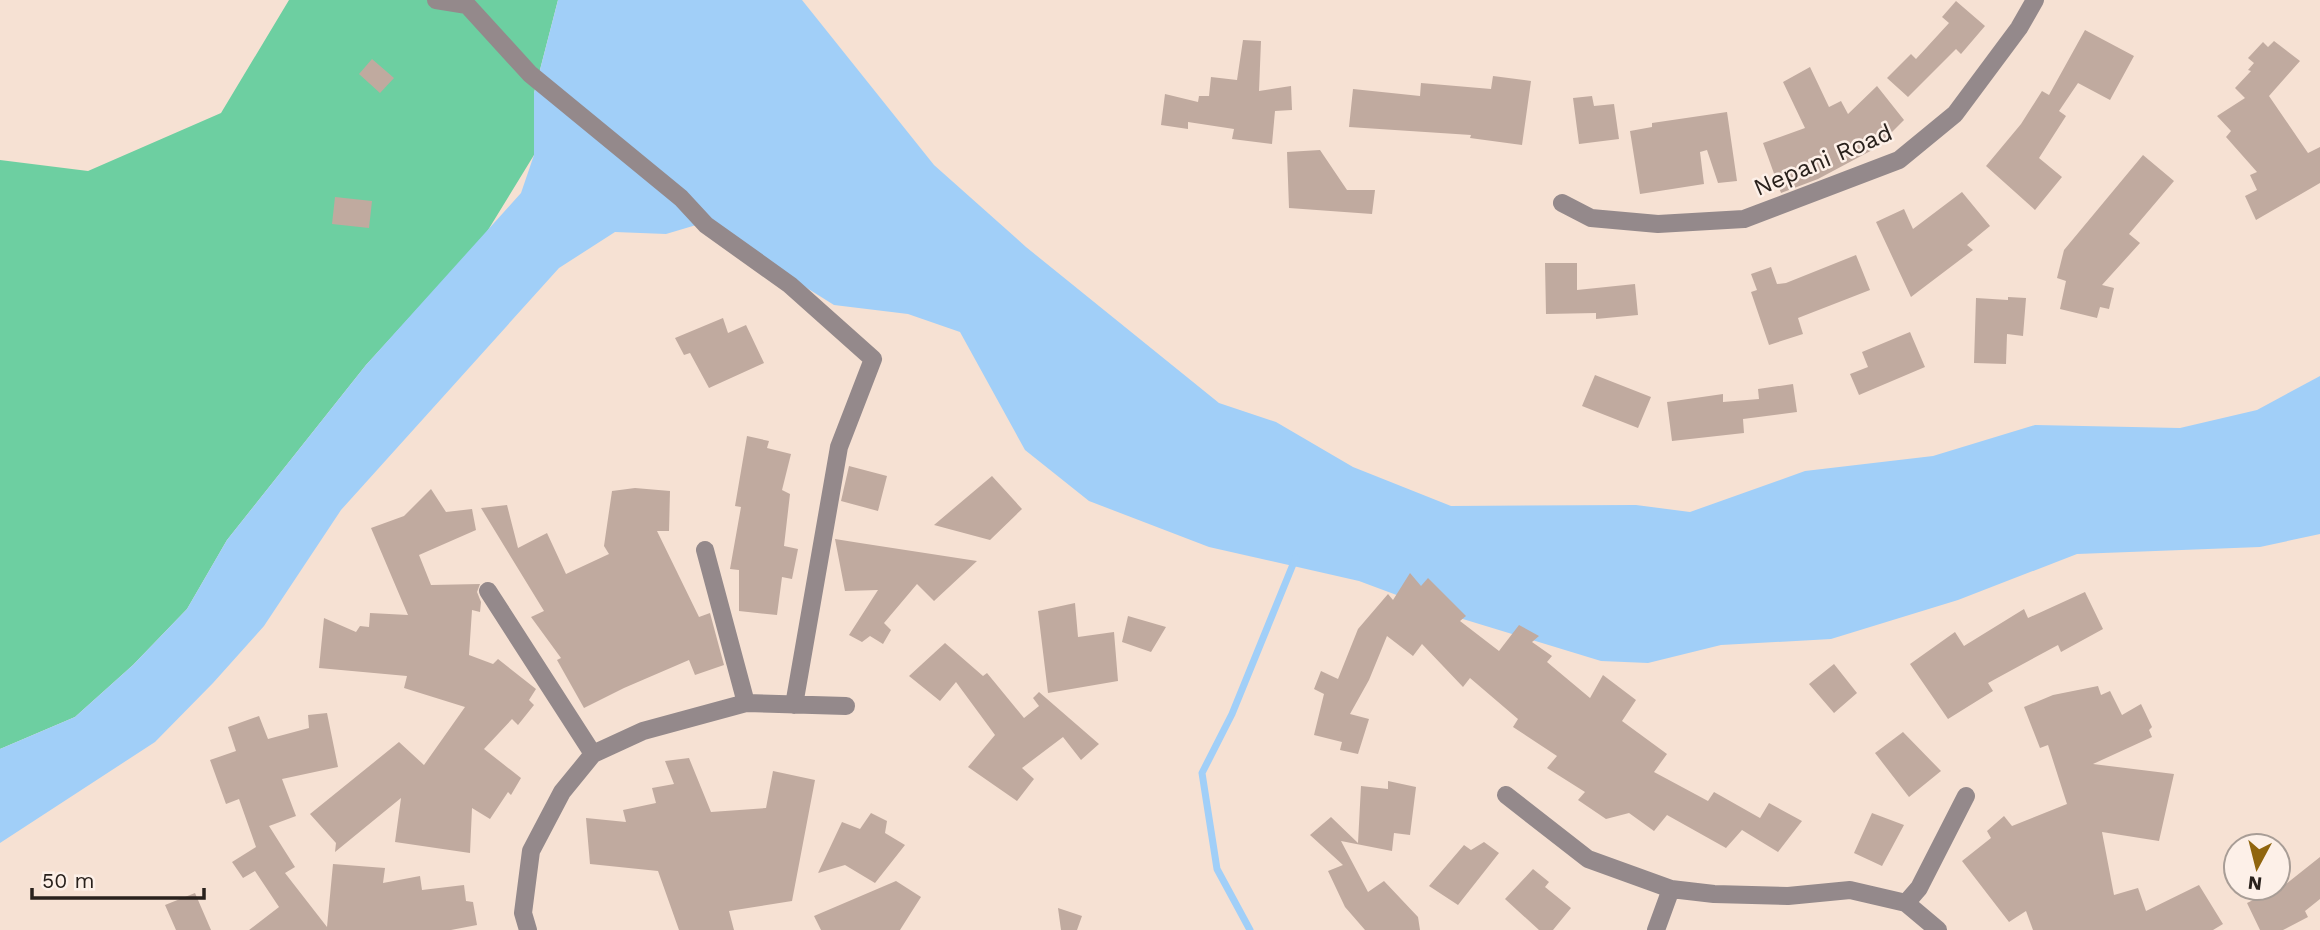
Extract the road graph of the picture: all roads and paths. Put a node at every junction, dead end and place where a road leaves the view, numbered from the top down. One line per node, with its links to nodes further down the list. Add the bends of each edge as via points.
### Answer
1 (436, 0): 7 (street, via 467,5 530,74 681,198 706,225 790,285 873,359 839,447)
2 (2035, 0): 3 (street, Nepani Road, via 1955,114 1899,160 1744,219 1658,224 1591,218)
3 (1562, 203)
4 (705, 550): 6 (street)
5 (488, 591): 9 (street)
6 (746, 703): 7 (street); 9 (street, via 643,731)
7 (794, 705): 8 (street)
8 (846, 706)
9 (593, 754): 14 (street, via 562,792 531,851 523,913)
10 (1506, 795): 12 (street, via 1588,859)
11 (1966, 796): 13 (street, via 1919,888)
12 (1671, 888): 13 (street, via 1788,896 1850,890); 15 (street)
13 (1906, 903): 16 (street)
14 (528, 930)
15 (1656, 930)
16 (1938, 930)

